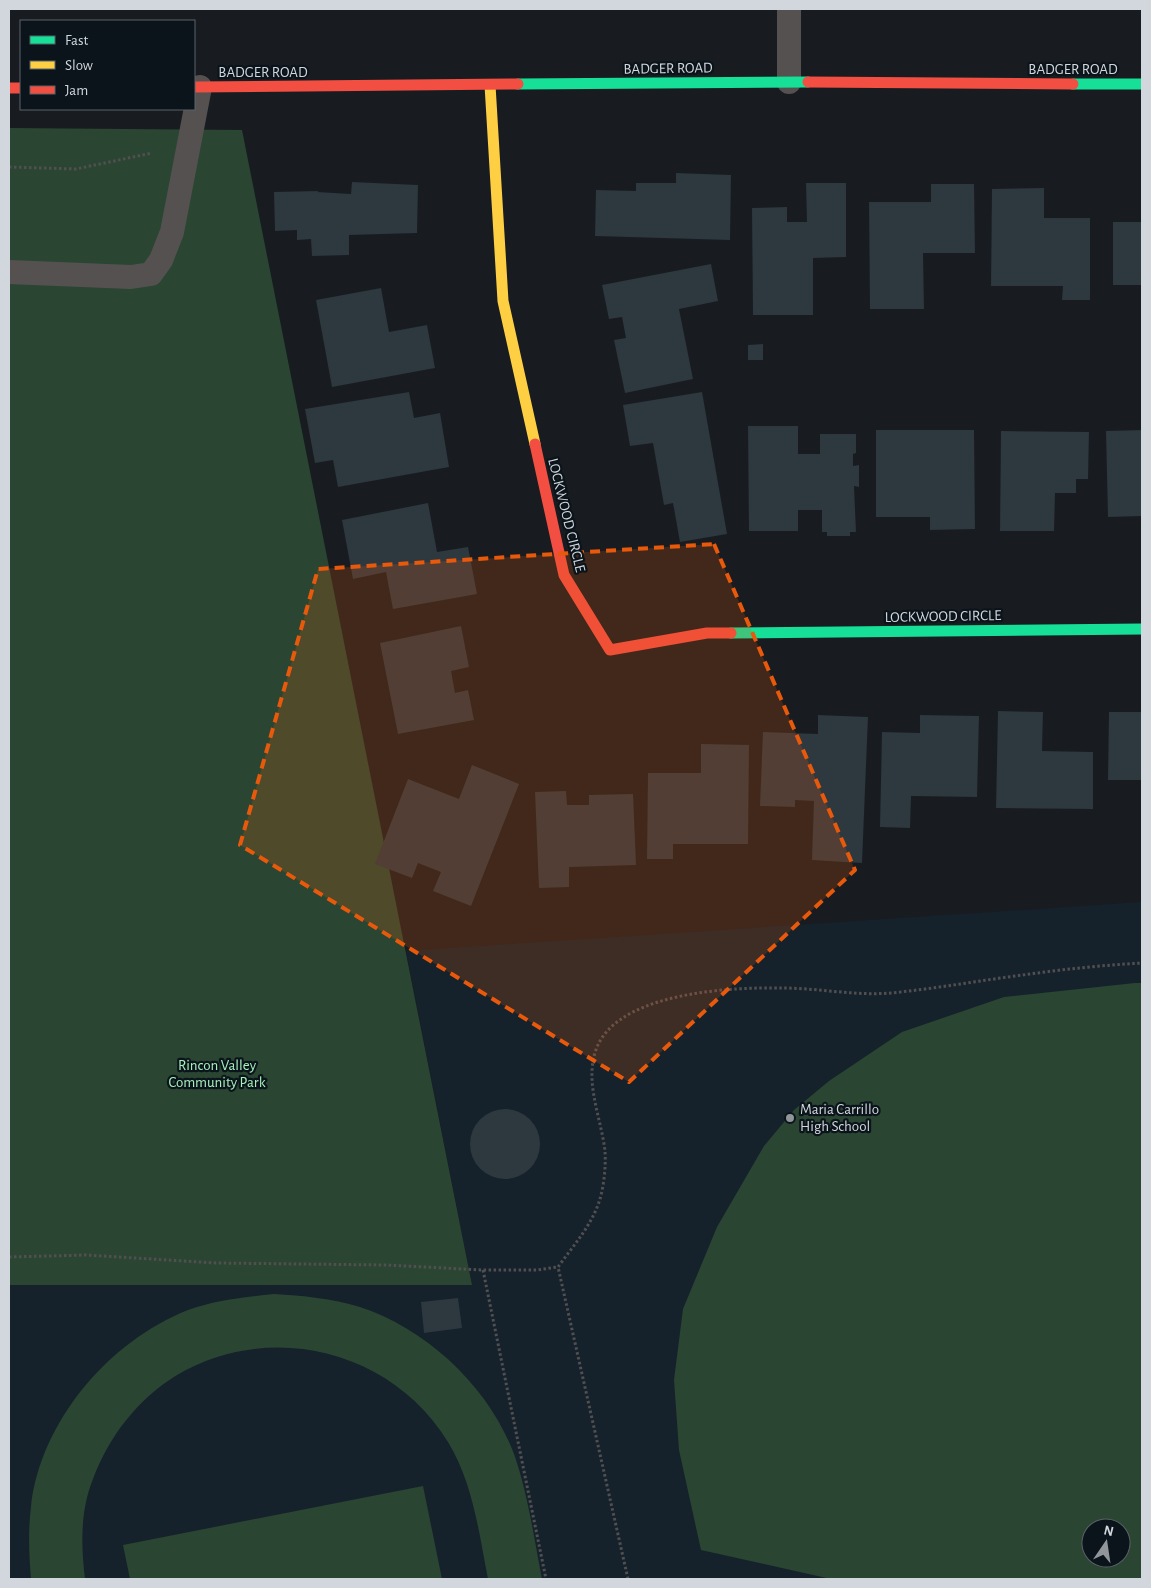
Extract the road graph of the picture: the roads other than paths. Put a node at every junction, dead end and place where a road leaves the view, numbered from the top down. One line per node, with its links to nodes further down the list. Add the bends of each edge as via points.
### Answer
1 (789, 9): 2 (lane)
2 (789, 82): 3 (street, BADGER ROAD); 4 (street, BADGER ROAD)
3 (1142, 84)
4 (490, 85): 5 (street, BADGER ROAD); 9 (street, LOCKWOOD CIRCLE, via 503,301 564,575 610,650 707,633)
5 (197, 87): 6 (lane)
6 (195, 104)
7 (194, 110): 8 (lane, via 172,232 162,260 151,274 131,277)
8 (9, 272)
9 (1142, 629)

